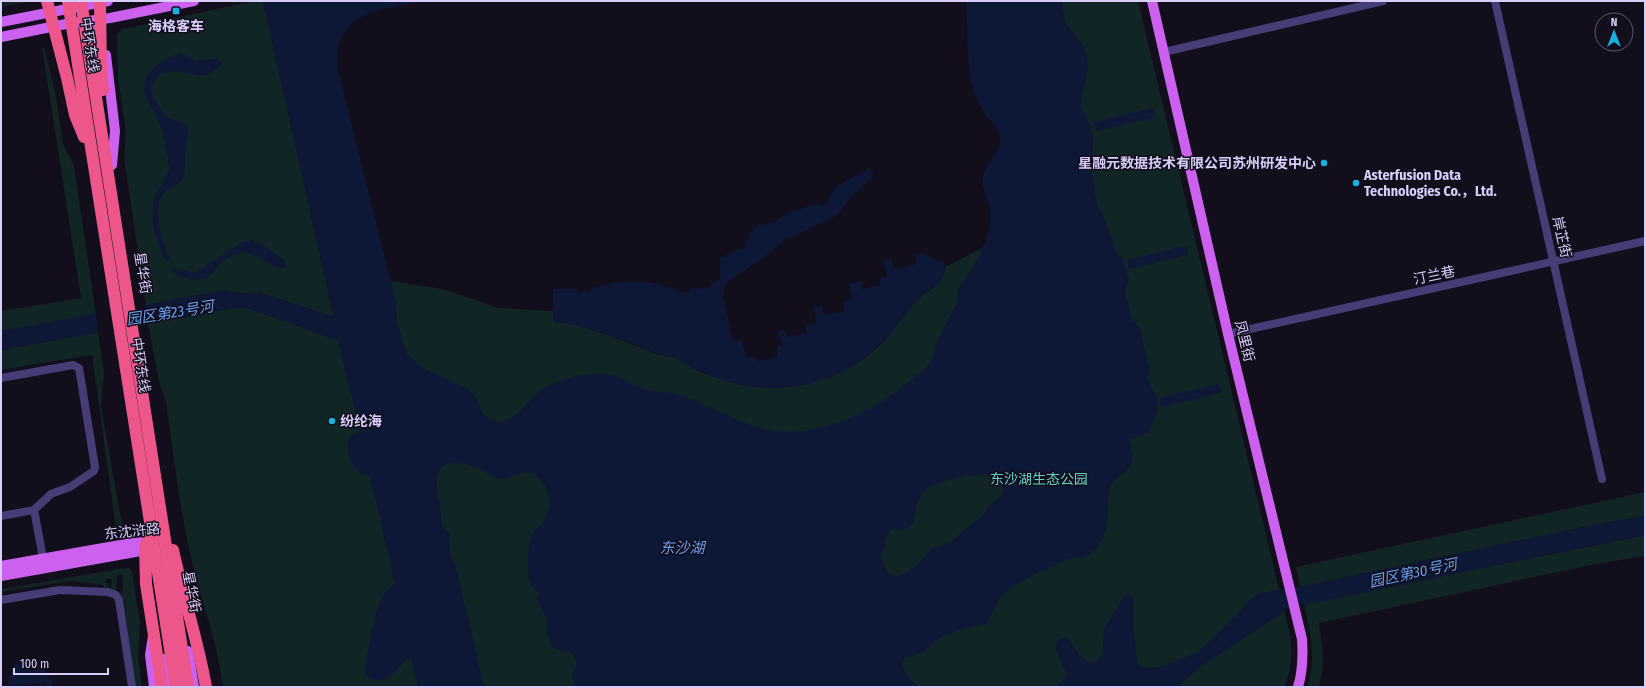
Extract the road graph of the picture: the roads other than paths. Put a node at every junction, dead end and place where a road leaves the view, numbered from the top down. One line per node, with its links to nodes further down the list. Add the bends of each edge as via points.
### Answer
1 (47, 1): 16 (highway, via 76,115)
2 (100, 1): 17 (highway, via 101,72)
3 (108, 1): 8 (main road)
4 (194, 1): 10 (main road)
5 (1152, 1): 15 (main road, 凤里街)
6 (1382, 1): 15 (street)
7 (1496, 1): 19 (street, 岸芷街)
8 (85, 2): 9 (main road); 11 (main road, 星华街); 17 (highway, 中环东线)
9 (64, 4): 12 (main road); 13 (main road); 16 (highway, 中环东线)
10 (106, 19): 11 (main road); 17 (main road, via 106,63 115,131)
11 (90, 21): 13 (main road); 17 (main road, 星华街)
12 (1, 22)
13 (66, 24): 14 (main road); 25 (main road, via 114,329)
14 (1, 37)
15 (1164, 52): 20 (main road, 凤里街)
16 (92, 160): 25 (highway, 中环东线)
17 (109, 161): 25 (highway, 中环东线); 26 (main road, 星华街, via 137,325)
18 (1645, 241): 19 (street, 汀兰巷)
19 (1554, 262): 20 (street, 汀兰巷); 22 (street, 岸芷街)
20 (1228, 334): 40 (main road, 凤里街, via 1302,639 1302,671)
21 (1, 378): 23 (street, via 73,365 79,368 94,471 70,487 51,494)
22 (1602, 479)
23 (34, 510): 24 (street); 27 (street)
24 (1, 516)
25 (153, 538): 26 (main road, 东沈浒路); 27 (main road, 东沈浒路); 29 (main road, 东沈浒路); 31 (main road, via 149,566); 34 (highway, via 145,547 146,584); 36 (highway, 中环东线); 37 (highway, 中环东线); 39 (highway, via 172,543)
26 (168, 541): 38 (main road, 星华街)
27 (43, 558): 28 (main road, 东沈浒路)
28 (1, 566)
29 (1, 576)
30 (1, 600): 32 (street, via 60,590 108,592 116,595 119,600)
31 (157, 618): 33 (main road, via 150,655); 35 (main road)
32 (132, 687)
33 (154, 687)
34 (162, 687)
35 (168, 687)
36 (176, 687)
37 (188, 687)
38 (194, 687)
39 (206, 687)
40 (1298, 687)

